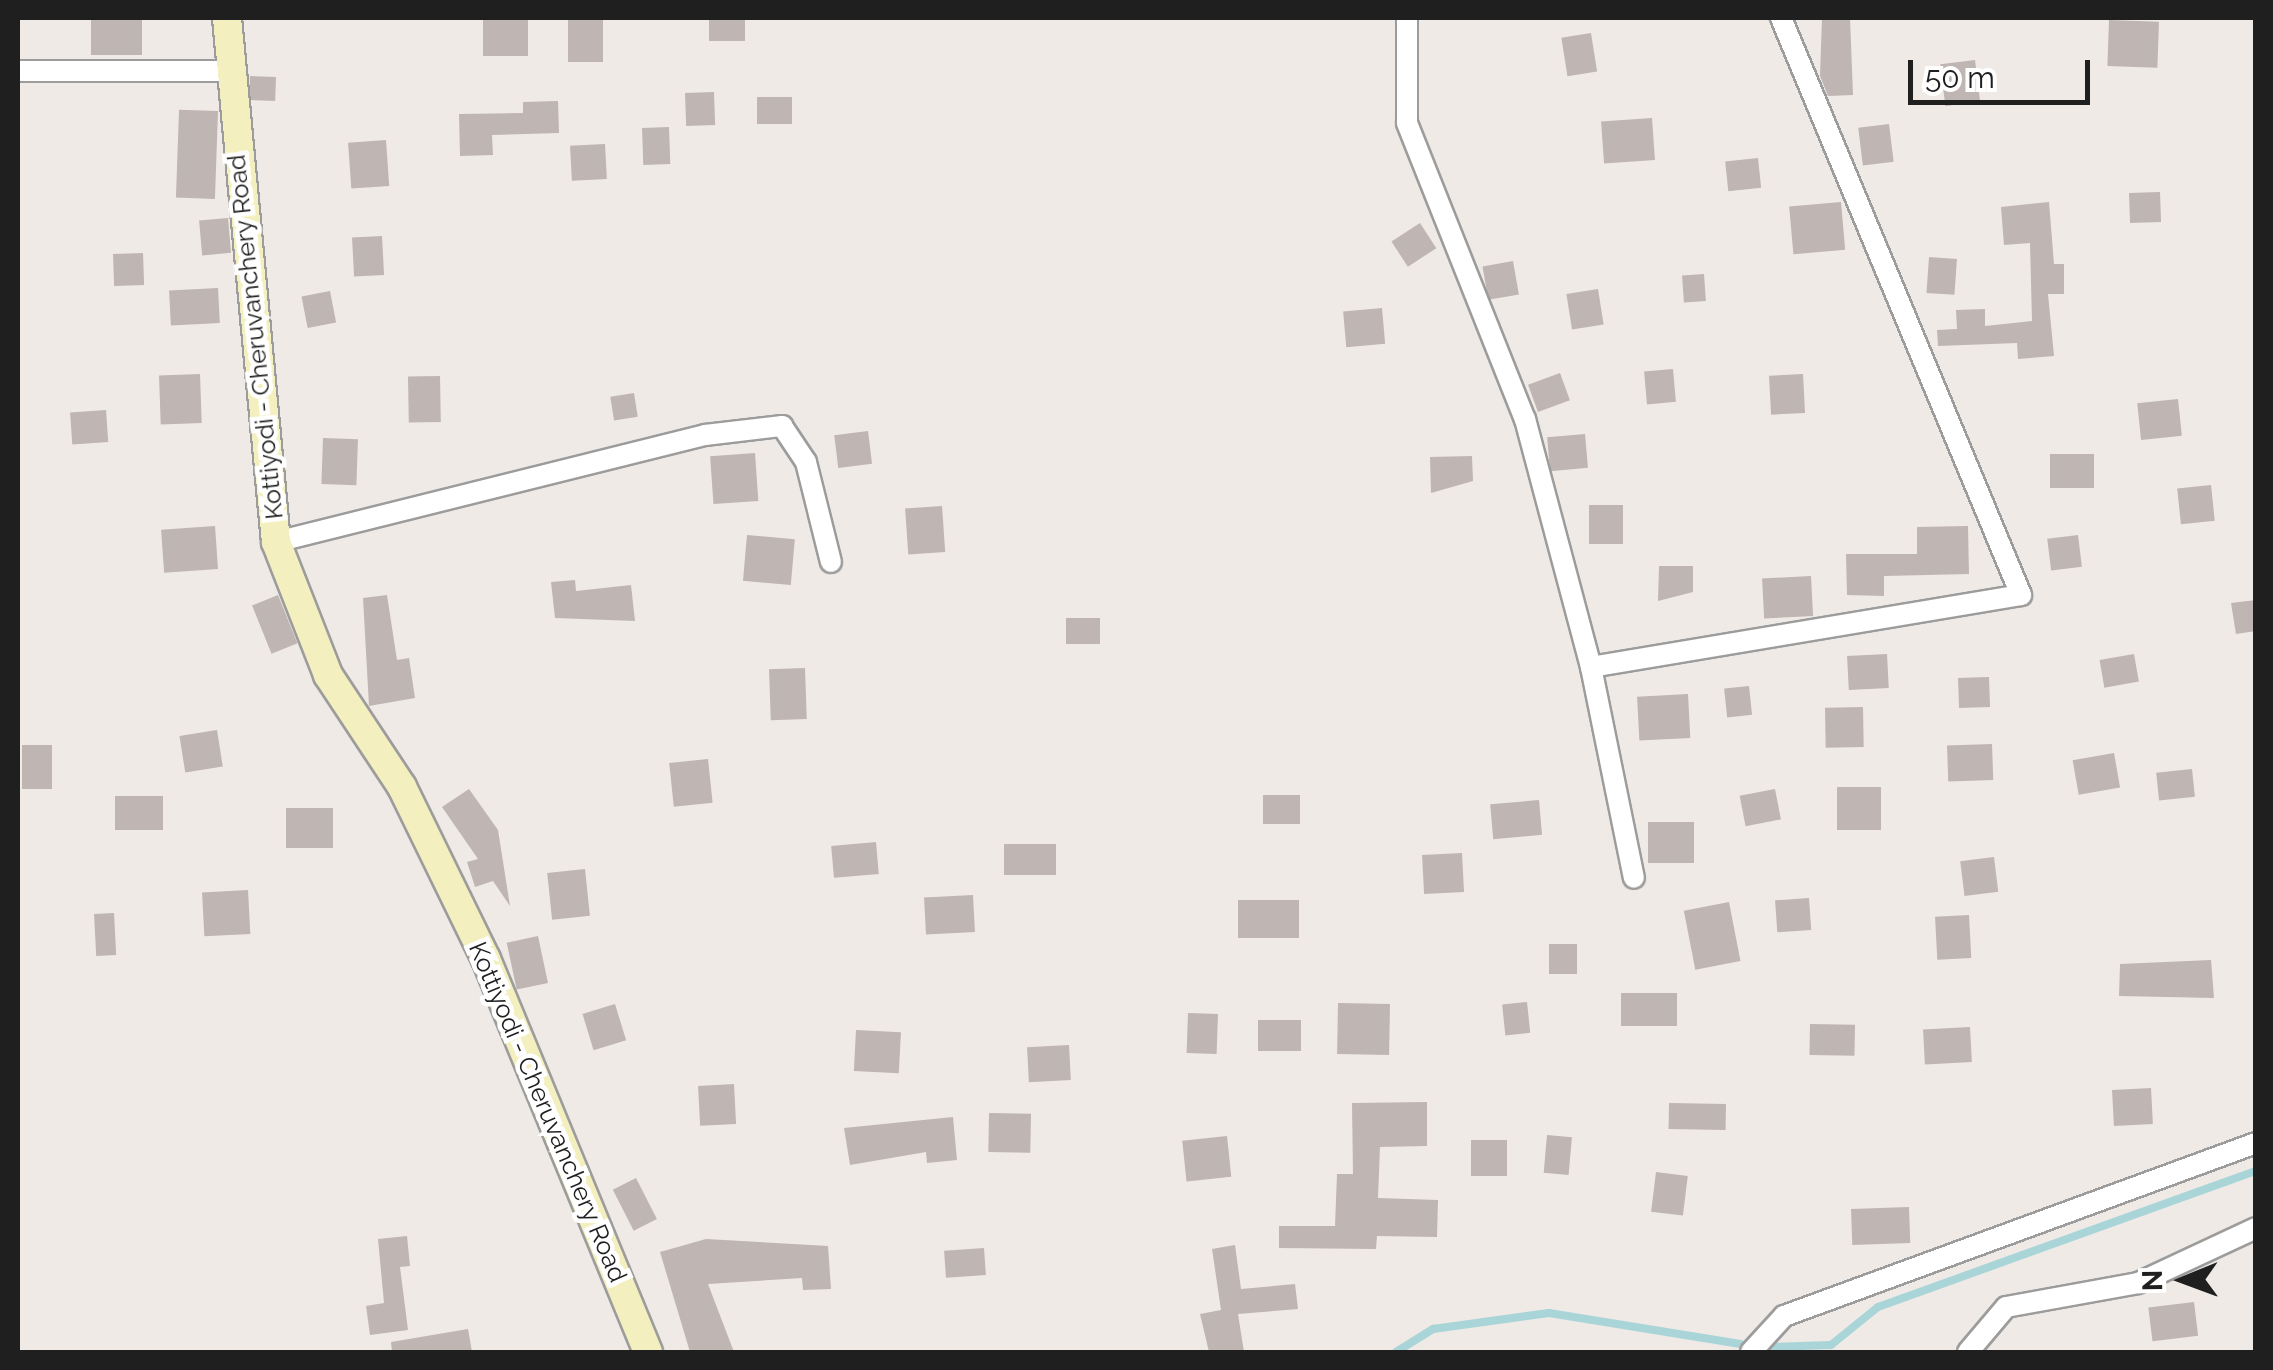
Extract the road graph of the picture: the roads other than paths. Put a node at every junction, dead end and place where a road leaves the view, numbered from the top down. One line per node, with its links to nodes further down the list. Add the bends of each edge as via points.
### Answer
1 (227, 18): 5 (main road, Kottiyodi - Cheruvanchery Road)
2 (1407, 18): 8 (street, via 1408,123 1526,419)
3 (1782, 18): 8 (street, via 2021,595)
4 (18, 71): 5 (street)
5 (227, 71): 6 (main road, Kottiyodi - Cheruvanchery Road)
6 (276, 542): 7 (street, via 705,436 782,426 806,462); 12 (main road, Kottiyodi - Cheruvanchery Road, via 328,675 402,787 486,959)
7 (831, 562)
8 (1592, 666): 9 (street)
9 (1634, 878)
10 (2256, 1142): 13 (street, via 1784,1316)
11 (2256, 1228): 14 (street, via 2138,1283 2006,1307)
12 (648, 1352)
13 (1752, 1352)
14 (1968, 1352)

